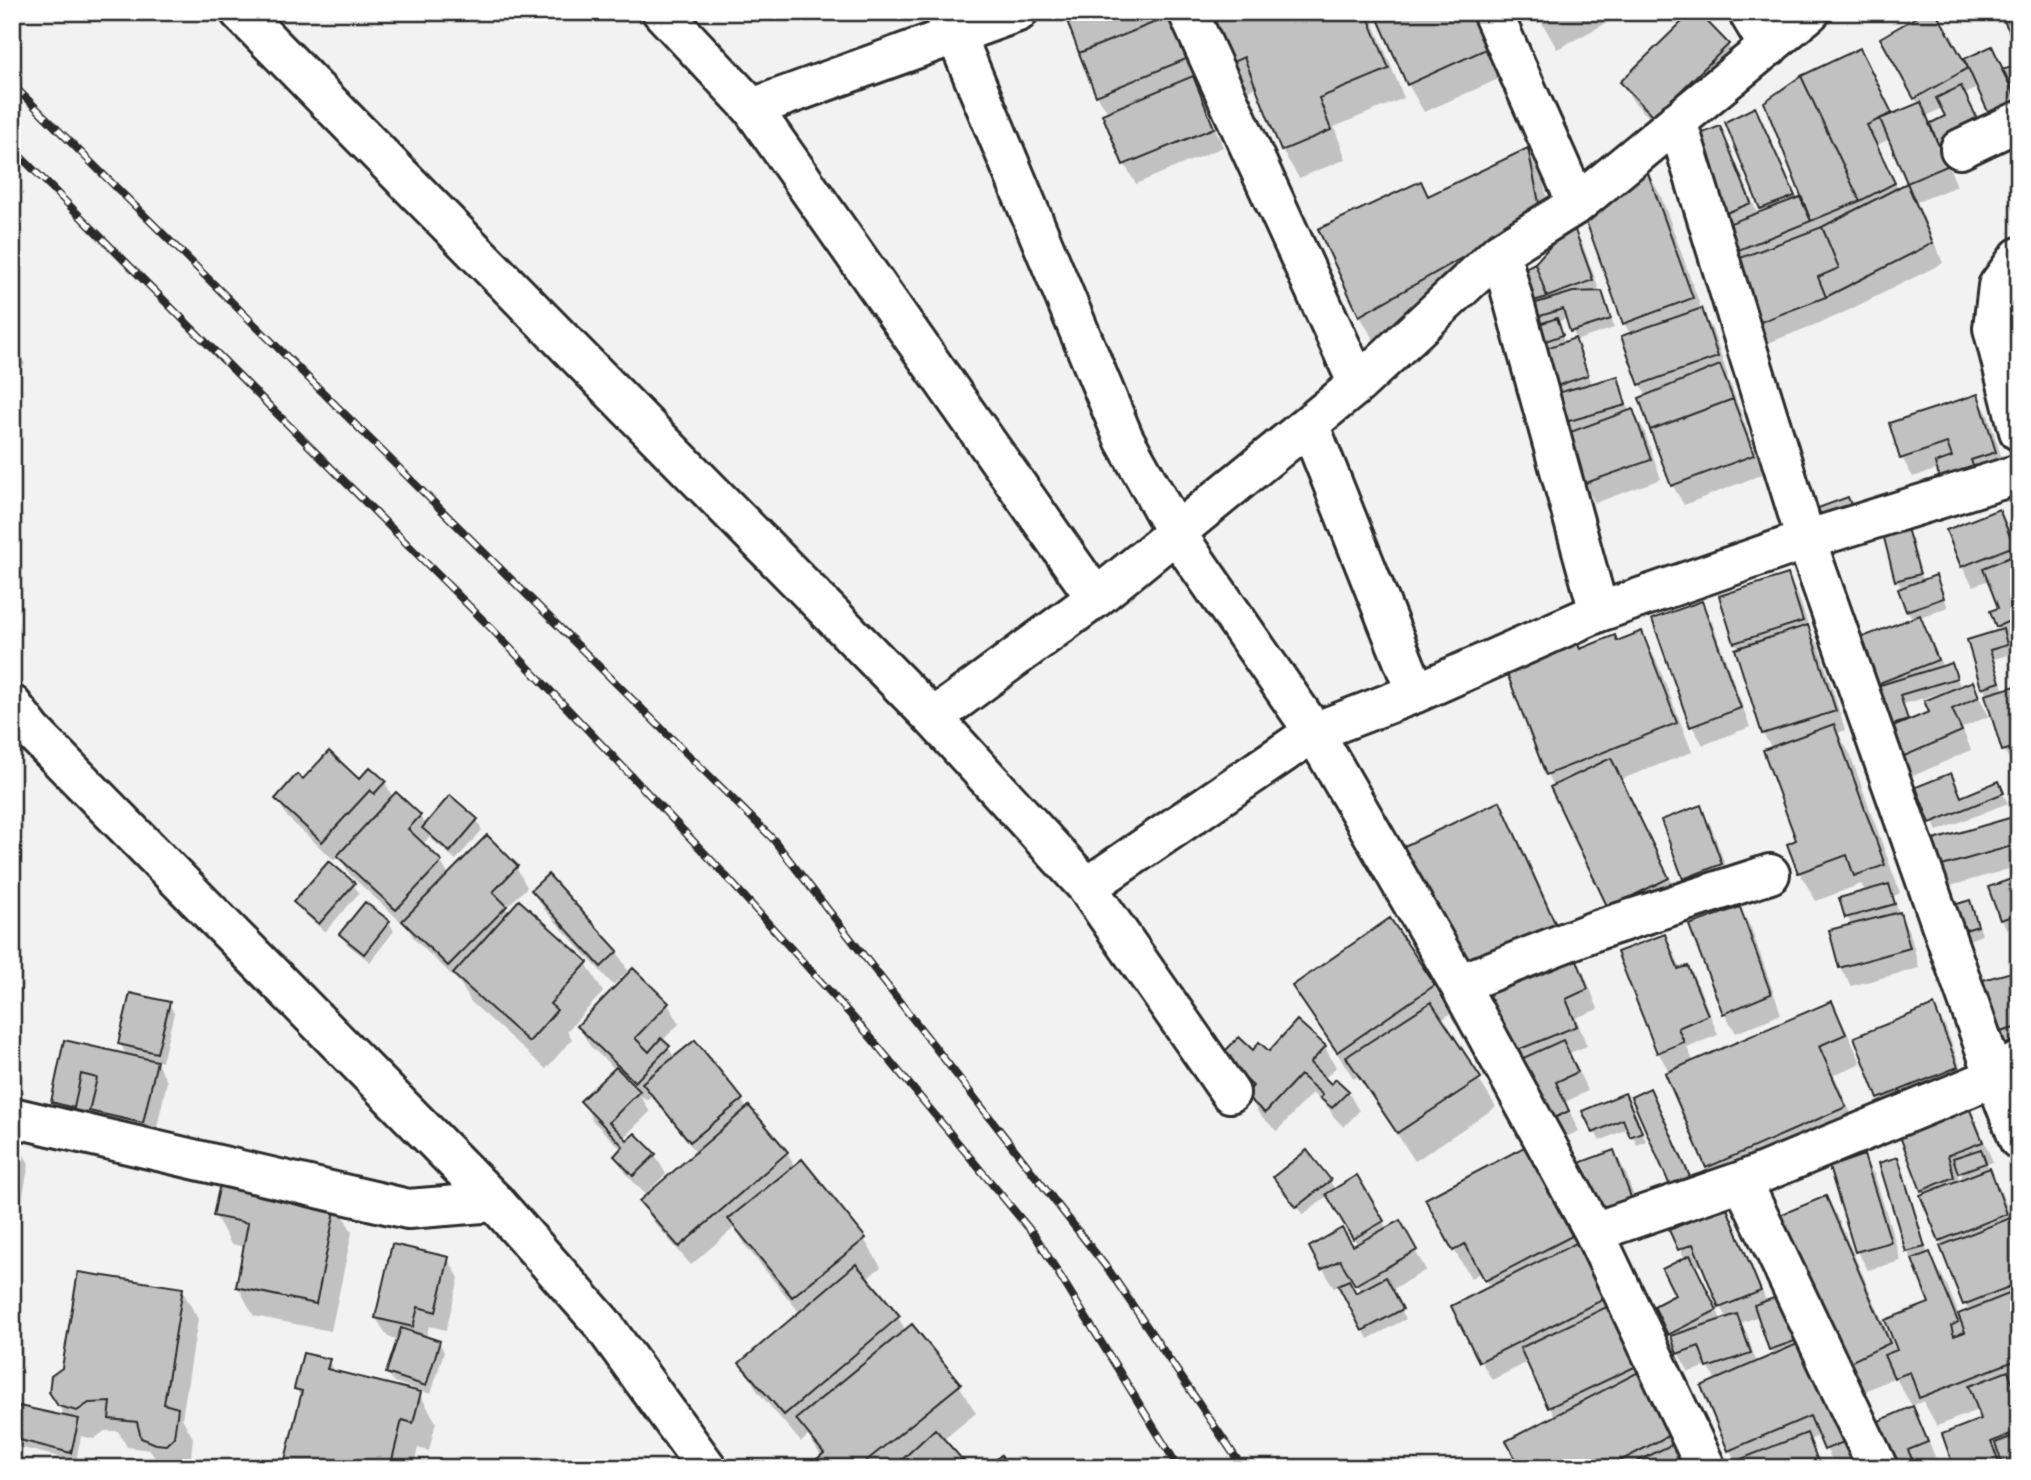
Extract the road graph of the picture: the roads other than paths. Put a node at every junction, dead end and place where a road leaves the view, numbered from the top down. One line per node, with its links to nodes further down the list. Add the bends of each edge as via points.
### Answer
1 (240, 12): 26 (street)
2 (662, 12): 10 (street)
3 (1018, 12): 8 (street)
4 (1188, 12): 17 (street)
5 (1492, 12): 14 (street)
6 (1748, 12): 9 (street)
7 (1810, 12): 9 (street)
8 (950, 24): 10 (street); 21 (street, via 1124,439)
9 (1769, 47): 11 (street)
10 (752, 108): 23 (street)
11 (1677, 121): 14 (street); 22 (street)
12 (2019, 121): 13 (street)
13 (1960, 149)
14 (1577, 204): 15 (street)
15 (1500, 252): 17 (street); 24 (street)
16 (2019, 257): 19 (street, via 1998,286 1993,328)
17 (1358, 384): 18 (street)
18 (1309, 424): 21 (street); 25 (street)
19 (2019, 431)
20 (2019, 474): 22 (street)
21 (1176, 533): 23 (street); 28 (street)
22 (1806, 540): 24 (street); 32 (street)
23 (1096, 598): 26 (street)
24 (1599, 612): 25 (street)
25 (1416, 693): 28 (street)
26 (933, 718): 30 (street)
27 (19, 720): 37 (street)
28 (1314, 732): 30 (street); 31 (street)
29 (1770, 874): 31 (street, via 1597,930)
30 (1087, 887): 33 (street)
31 (1459, 984): 38 (street)
32 (2007, 1069): 35 (street); 36 (street)
33 (1230, 1093)
34 (12, 1117): 37 (street, via 408,1209)
35 (2019, 1140)
36 (1742, 1181): 38 (street); 41 (street)
37 (495, 1202): 39 (street, via 601,1322)
38 (1594, 1232): 40 (street)
39 (706, 1468)
40 (1706, 1468)
41 (1878, 1468)

